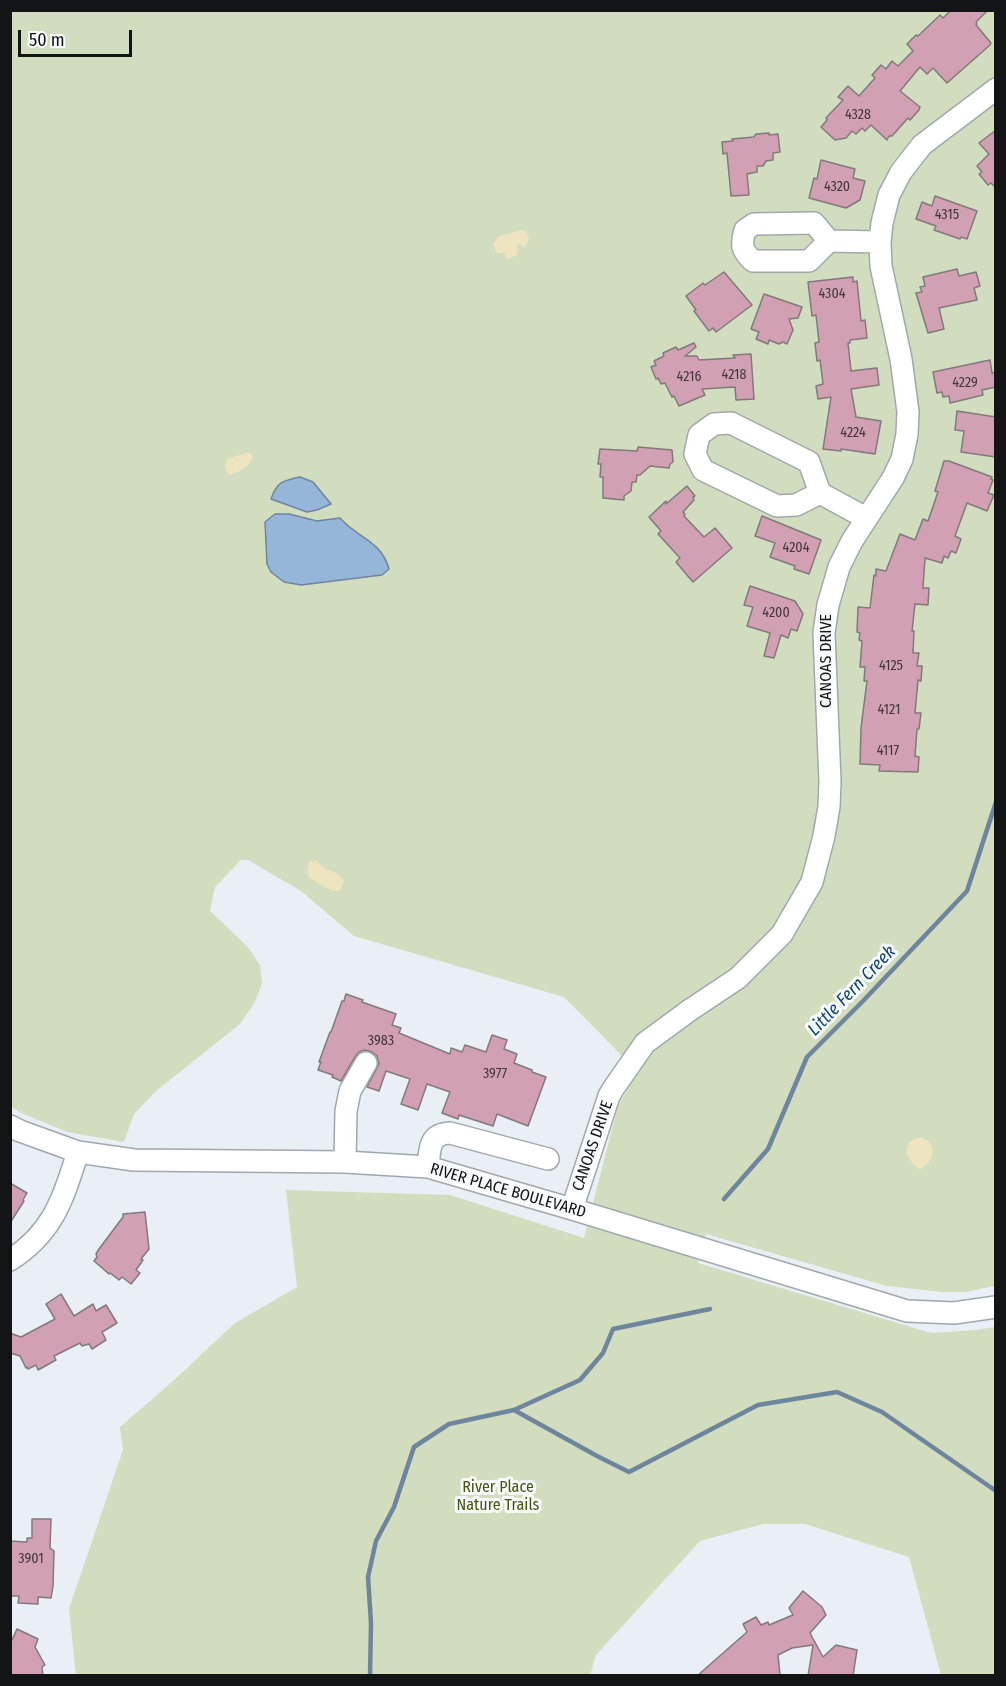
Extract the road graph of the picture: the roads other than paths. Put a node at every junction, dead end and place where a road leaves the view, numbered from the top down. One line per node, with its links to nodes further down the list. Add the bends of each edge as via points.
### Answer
1 (996, 88): 3 (street, CANOAS DRIVE, via 922,145 901,172 889,195)
2 (829, 241): 3 (street)
3 (880, 242): 5 (street, CANOAS DRIVE, via 881,266 902,359 909,412 902,459)
4 (820, 493): 4 (street, via 809,462 772,442 731,423 714,424 699,435 695,454 703,470 777,506 796,506); 5 (street)
5 (866, 519): 12 (street, CANOAS DRIVE, via 839,567 828,605 824,644 829,807 812,882 782,934 738,978 645,1043 609,1096)
6 (366, 1063): 10 (street, via 350,1091)
7 (10, 1126): 8 (street, RIVER PLACE BOULEVARD)
8 (78, 1152): 10 (street, RIVER PLACE BOULEVARD, via 169,1162); 13 (street, via 63,1199 50,1223)
9 (548, 1159): 11 (street, via 444,1133 431,1144)
10 (345, 1162): 11 (street, RIVER PLACE BOULEVARD)
11 (428, 1167): 12 (street, RIVER PLACE BOULEVARD)
12 (572, 1209): 14 (street, RIVER PLACE BOULEVARD, via 908,1311 954,1313)
13 (10, 1260)
14 (996, 1307)

